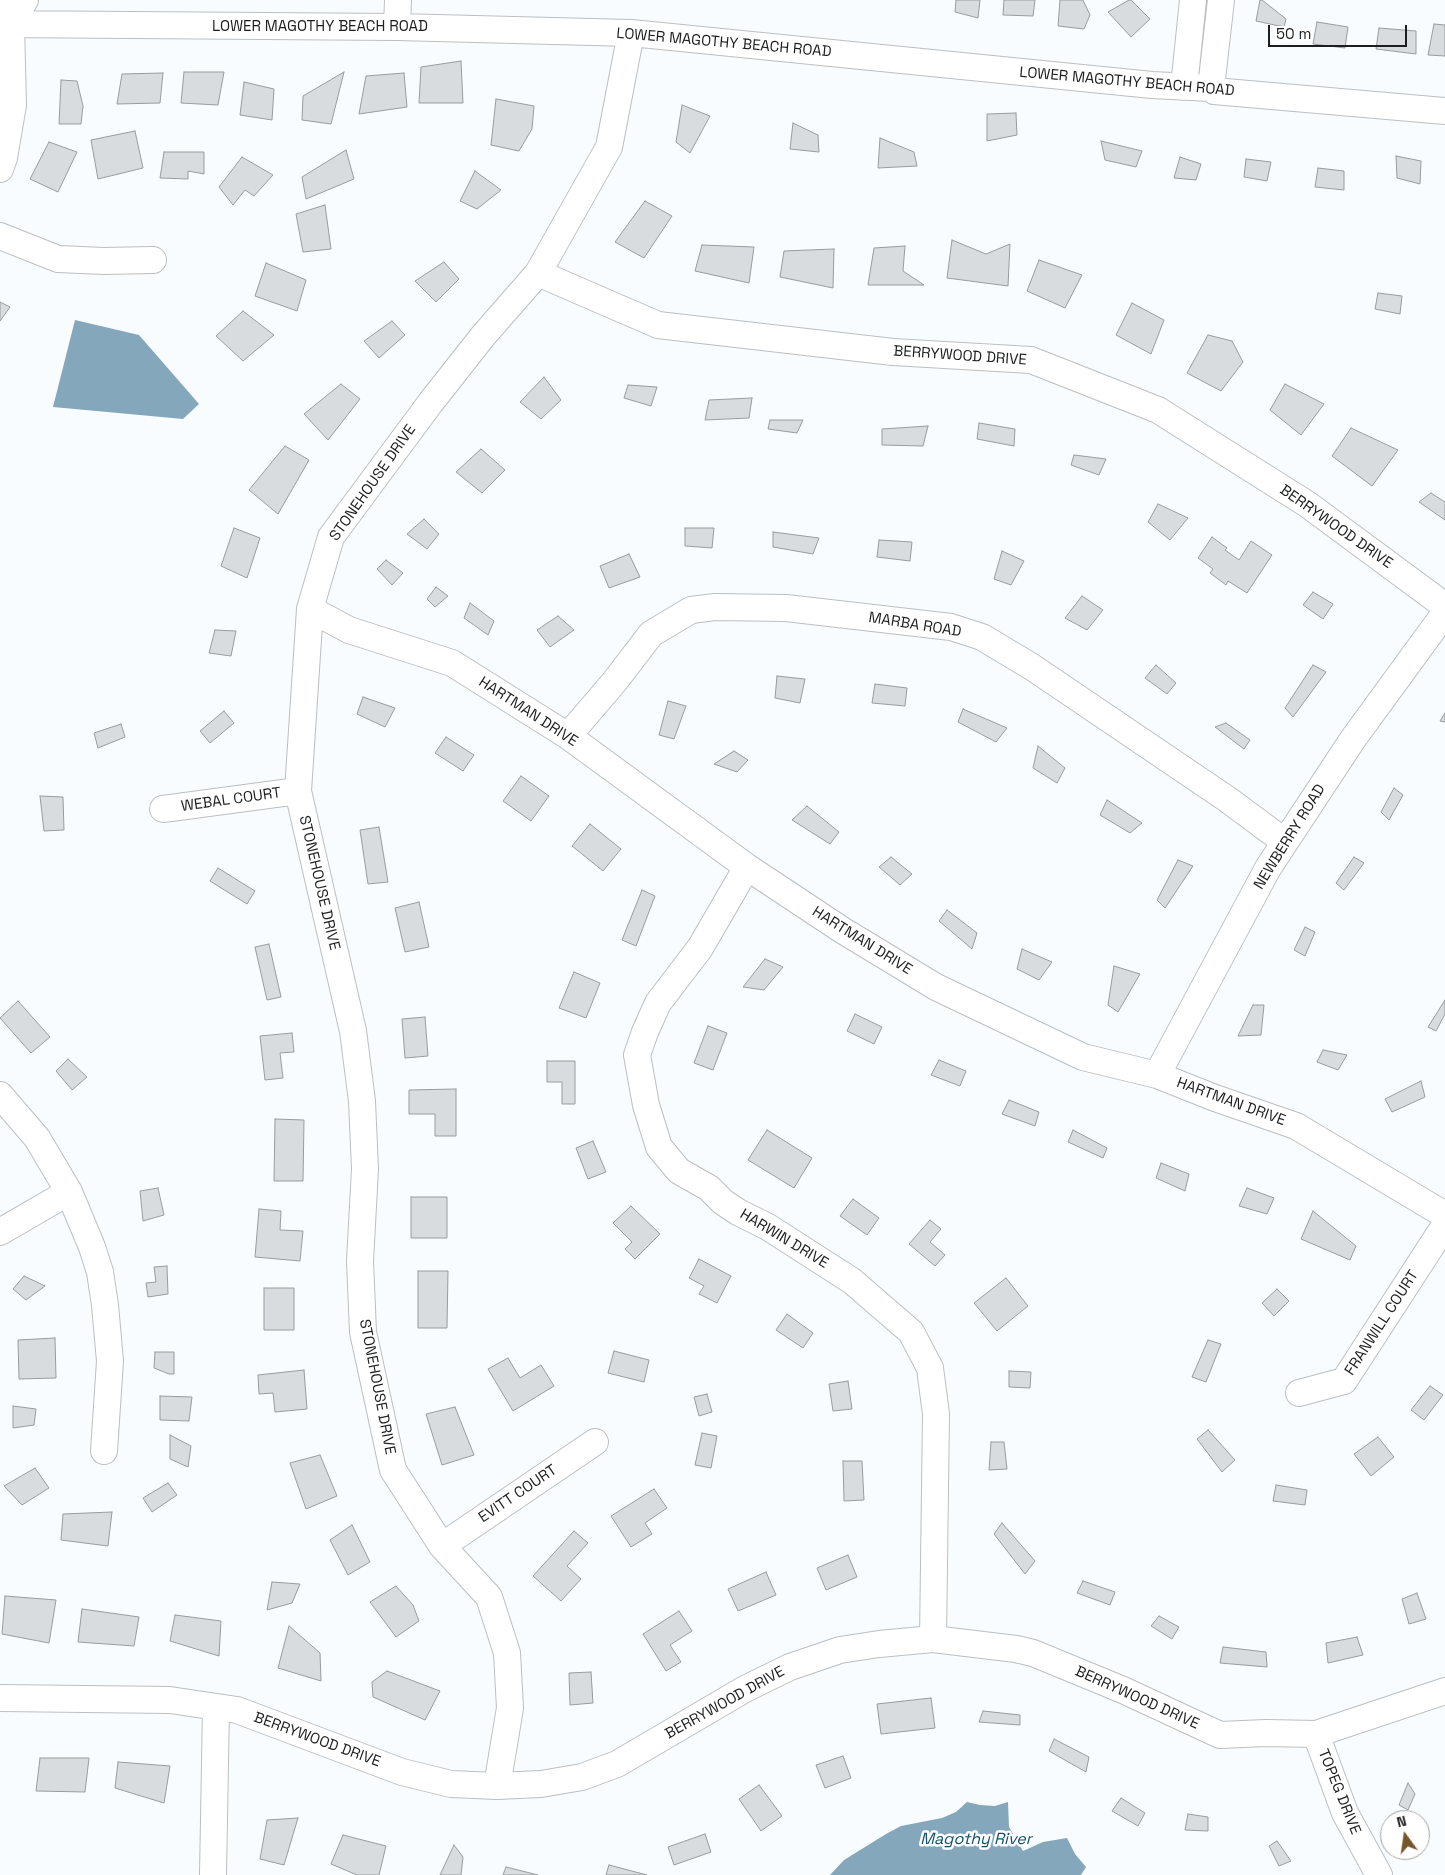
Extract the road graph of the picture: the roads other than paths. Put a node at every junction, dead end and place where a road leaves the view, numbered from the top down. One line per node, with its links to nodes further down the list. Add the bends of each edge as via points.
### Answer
1 (2, 0): 6 (street)
2 (25, 0): 6 (street)
3 (398, 0): 7 (street)
4 (1193, 0): 9 (street)
5 (1220, 0): 10 (street)
6 (5, 24): 7 (street, LOWER MAGOTHY BEACH ROAD); 12 (street, via 13,105)
7 (397, 27): 8 (street, LOWER MAGOTHY BEACH ROAD)
8 (631, 33): 9 (street, LOWER MAGOTHY BEACH ROAD); 15 (street, STONEHOUSE DRIVE, via 609,147)
9 (1184, 87): 10 (street, LOWER MAGOTHY BEACH ROAD)
10 (1211, 88): 11 (street, LOWER MAGOTHY BEACH ROAD, via 1214,91)
11 (1445, 111)
12 (0, 168)
13 (0, 236): 14 (street, via 58,259)
14 (152, 260)
15 (538, 273): 16 (street, BERRYWOOD DRIVE, via 658,325 893,352 1031,360 1158,410 1307,504); 17 (street, STONEHOUSE DRIVE, via 483,336 332,537)
16 (1445, 606)
17 (310, 609): 19 (street, HARTMAN DRIVE, via 349,630 452,663); 20 (street, STONEHOUSE DRIVE)
18 (1445, 613): 22 (street, NEWBERRY ROAD, via 1353,739)
19 (568, 736): 22 (street, MARBA ROAD, via 651,634 692,610 715,607 786,608 951,627 982,637 1032,666); 23 (street, HARTMAN DRIVE)
20 (298, 791): 21 (street, WEBAL COURT); 33 (street, STONEHOUSE DRIVE, via 353,1031 362,1101 365,1168 360,1261 363,1332 393,1470)
21 (164, 809)
22 (1285, 842): 24 (street, NEWBERRY ROAD)
23 (747, 867): 24 (street, HARTMAN DRIVE, via 936,987 1083,1057); 34 (street, HARWIN DRIVE, via 700,948 658,1003 645,1032 637,1055 646,1105 659,1147 679,1171 709,1188 738,1212 784,1236 852,1281 911,1332 930,1368 936,1414)
24 (1157, 1075): 27 (street, HARTMAN DRIVE, via 1296,1126)
25 (0, 1095): 26 (street, via 37,1138)
26 (69, 1192): 29 (street); 32 (street, via 100,1272 105,1305 110,1361)
27 (1445, 1215)
28 (1445, 1225): 30 (street, FRANWILL COURT, via 1344,1381)
29 (0, 1232)
30 (1299, 1393)
31 (595, 1442): 33 (street, EVITT COURT)
32 (104, 1451)
33 (442, 1546): 39 (street, STONEHOUSE DRIVE, via 489,1598 507,1652 510,1708)
34 (933, 1639): 38 (street, BERRYWOOD DRIVE, via 1040,1655 1220,1735); 39 (street, BERRYWOOD DRIVE, via 840,1650 790,1667 746,1689 617,1764 582,1777 541,1784)
35 (1445, 1691): 38 (street, BERRYWOOD DRIVE)
36 (0, 1698): 37 (street, BERRYWOOD DRIVE, via 170,1700)
37 (216, 1707): 39 (street, BERRYWOOD DRIVE, via 237,1710 402,1772 451,1784); 40 (street)
38 (1316, 1734): 41 (street, TOPEG DRIVE, via 1343,1810)
39 (498, 1786)
40 (213, 1875)
41 (1379, 1875)

